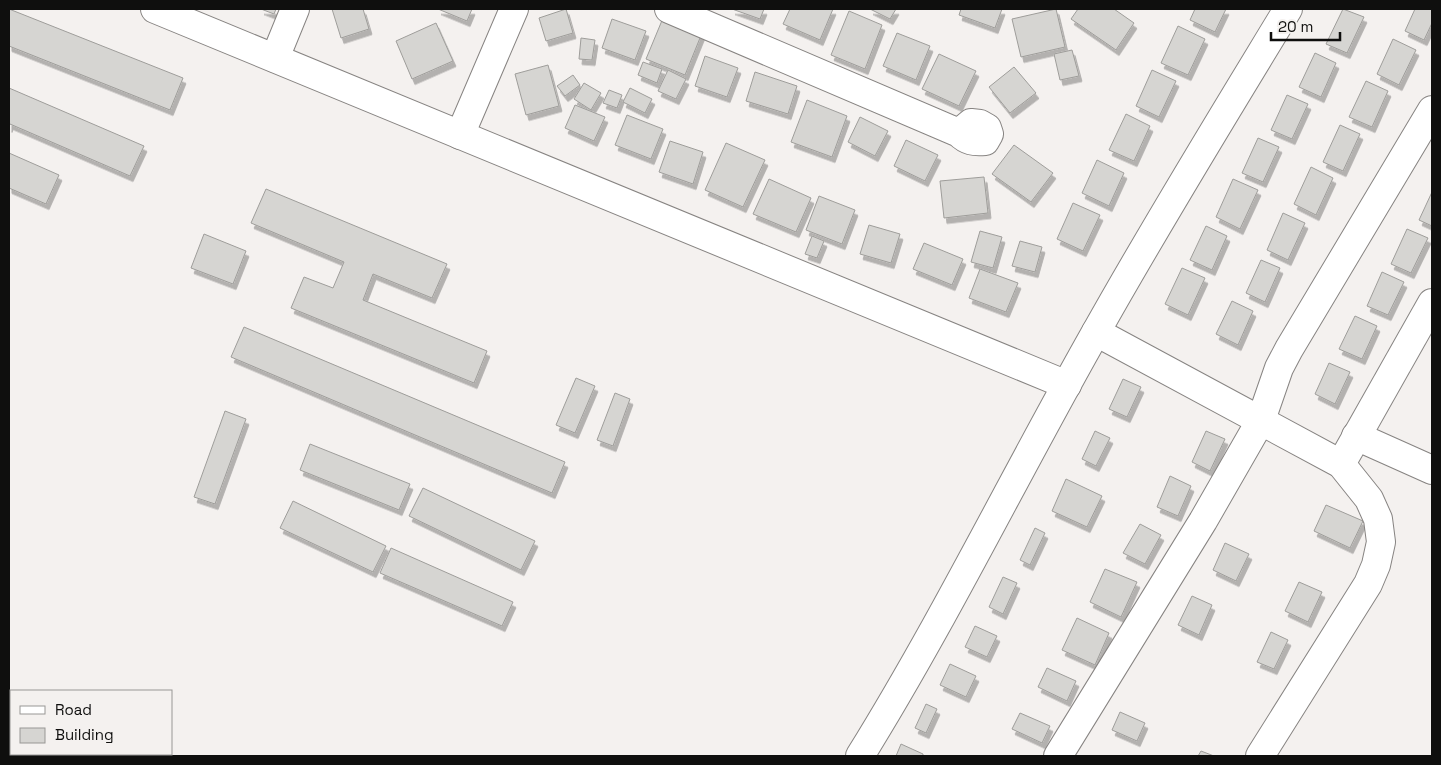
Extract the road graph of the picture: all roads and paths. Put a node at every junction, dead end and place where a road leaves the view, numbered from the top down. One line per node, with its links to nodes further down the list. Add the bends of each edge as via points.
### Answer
1 (155, 9): 6 (street)
2 (295, 9): 6 (street)
3 (514, 9): 9 (street)
4 (670, 9): 8 (street)
5 (1288, 9): 11 (street)
6 (275, 58): 9 (street)
7 (1432, 110): 13 (street, via 1289,349)
8 (959, 133)
9 (460, 135): 12 (street)
10 (1432, 303): 14 (street)
11 (1096, 332): 12 (street); 13 (street)
12 (1067, 385): 17 (street)
13 (1261, 420): 15 (street); 18 (street)
14 (1356, 436): 15 (street); 16 (street)
15 (1341, 464): 19 (street, via 1369,499 1378,519 1381,542 1376,565 1368,584)
16 (1432, 470)
17 (860, 756)
18 (1058, 756)
19 (1260, 756)

